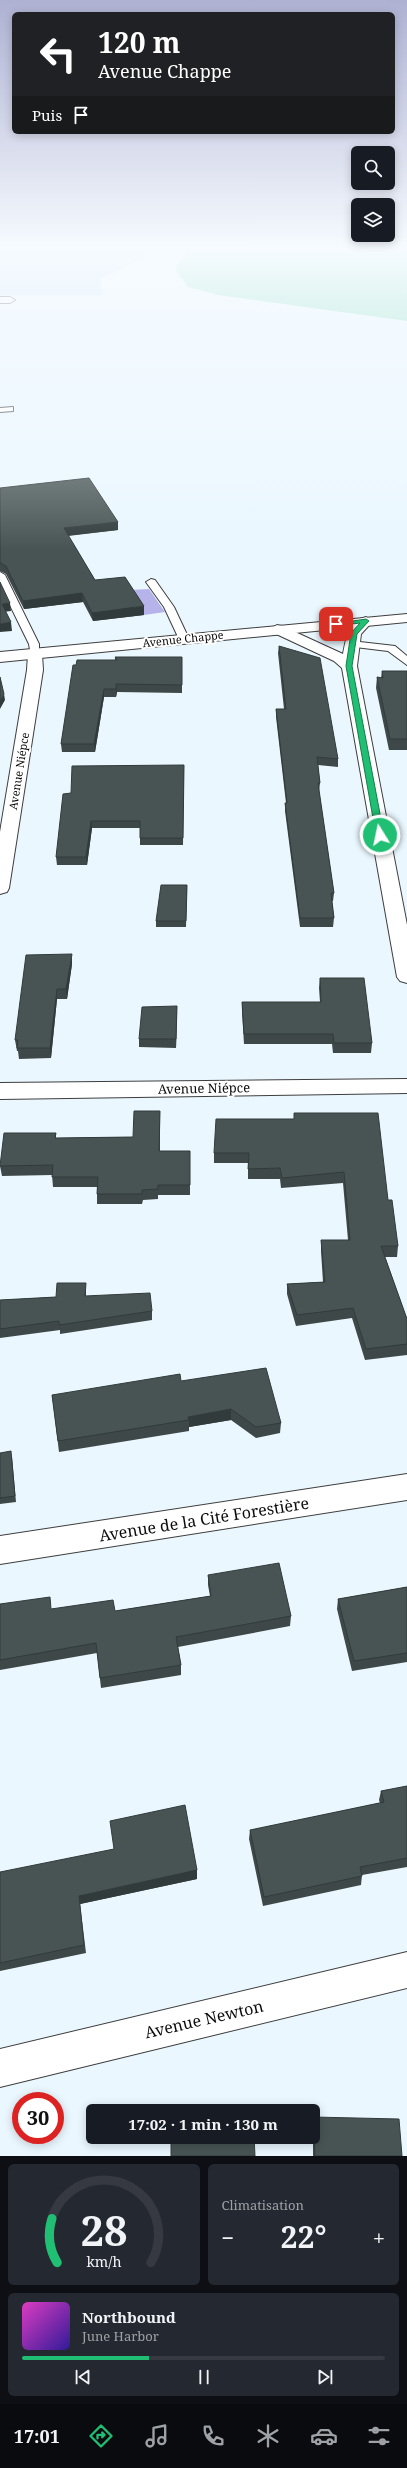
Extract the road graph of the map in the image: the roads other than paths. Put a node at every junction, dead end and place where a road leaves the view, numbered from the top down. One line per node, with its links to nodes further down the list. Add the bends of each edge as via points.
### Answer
1 (10, 409): 2 (lane)
2 (0, 410)
3 (0, 575): 11 (lane, via 34,644)
4 (151, 582): 8 (lane, via 169,607)
5 (407, 618): 6 (street, Avenue Chappe)
6 (366, 621): 7 (street, Avenue Chappe); 9 (street, via 354,633)
7 (277, 629): 8 (street, Avenue Chappe); 10 (street)
8 (184, 639): 11 (street, Avenue Chappe)
9 (351, 644): 10 (street); 13 (lane, via 391,648); 14 (street)
10 (315, 648): 14 (street, via 340,658)
11 (35, 654): 12 (street, Avenue Chappe); 15 (street, Avenue Niépce, via 35,670)
12 (0, 658)
13 (407, 662)
14 (349, 666): 16 (street)
15 (0, 888)
16 (407, 977)
17 (407, 1086): 18 (street, Avenue Niépce)
18 (0, 1091)
19 (407, 1487): 20 (street, Avenue de la Cité Forestière)
20 (0, 1550)
21 (407, 1970): 22 (street, Avenue Newton)
22 (0, 2068)

